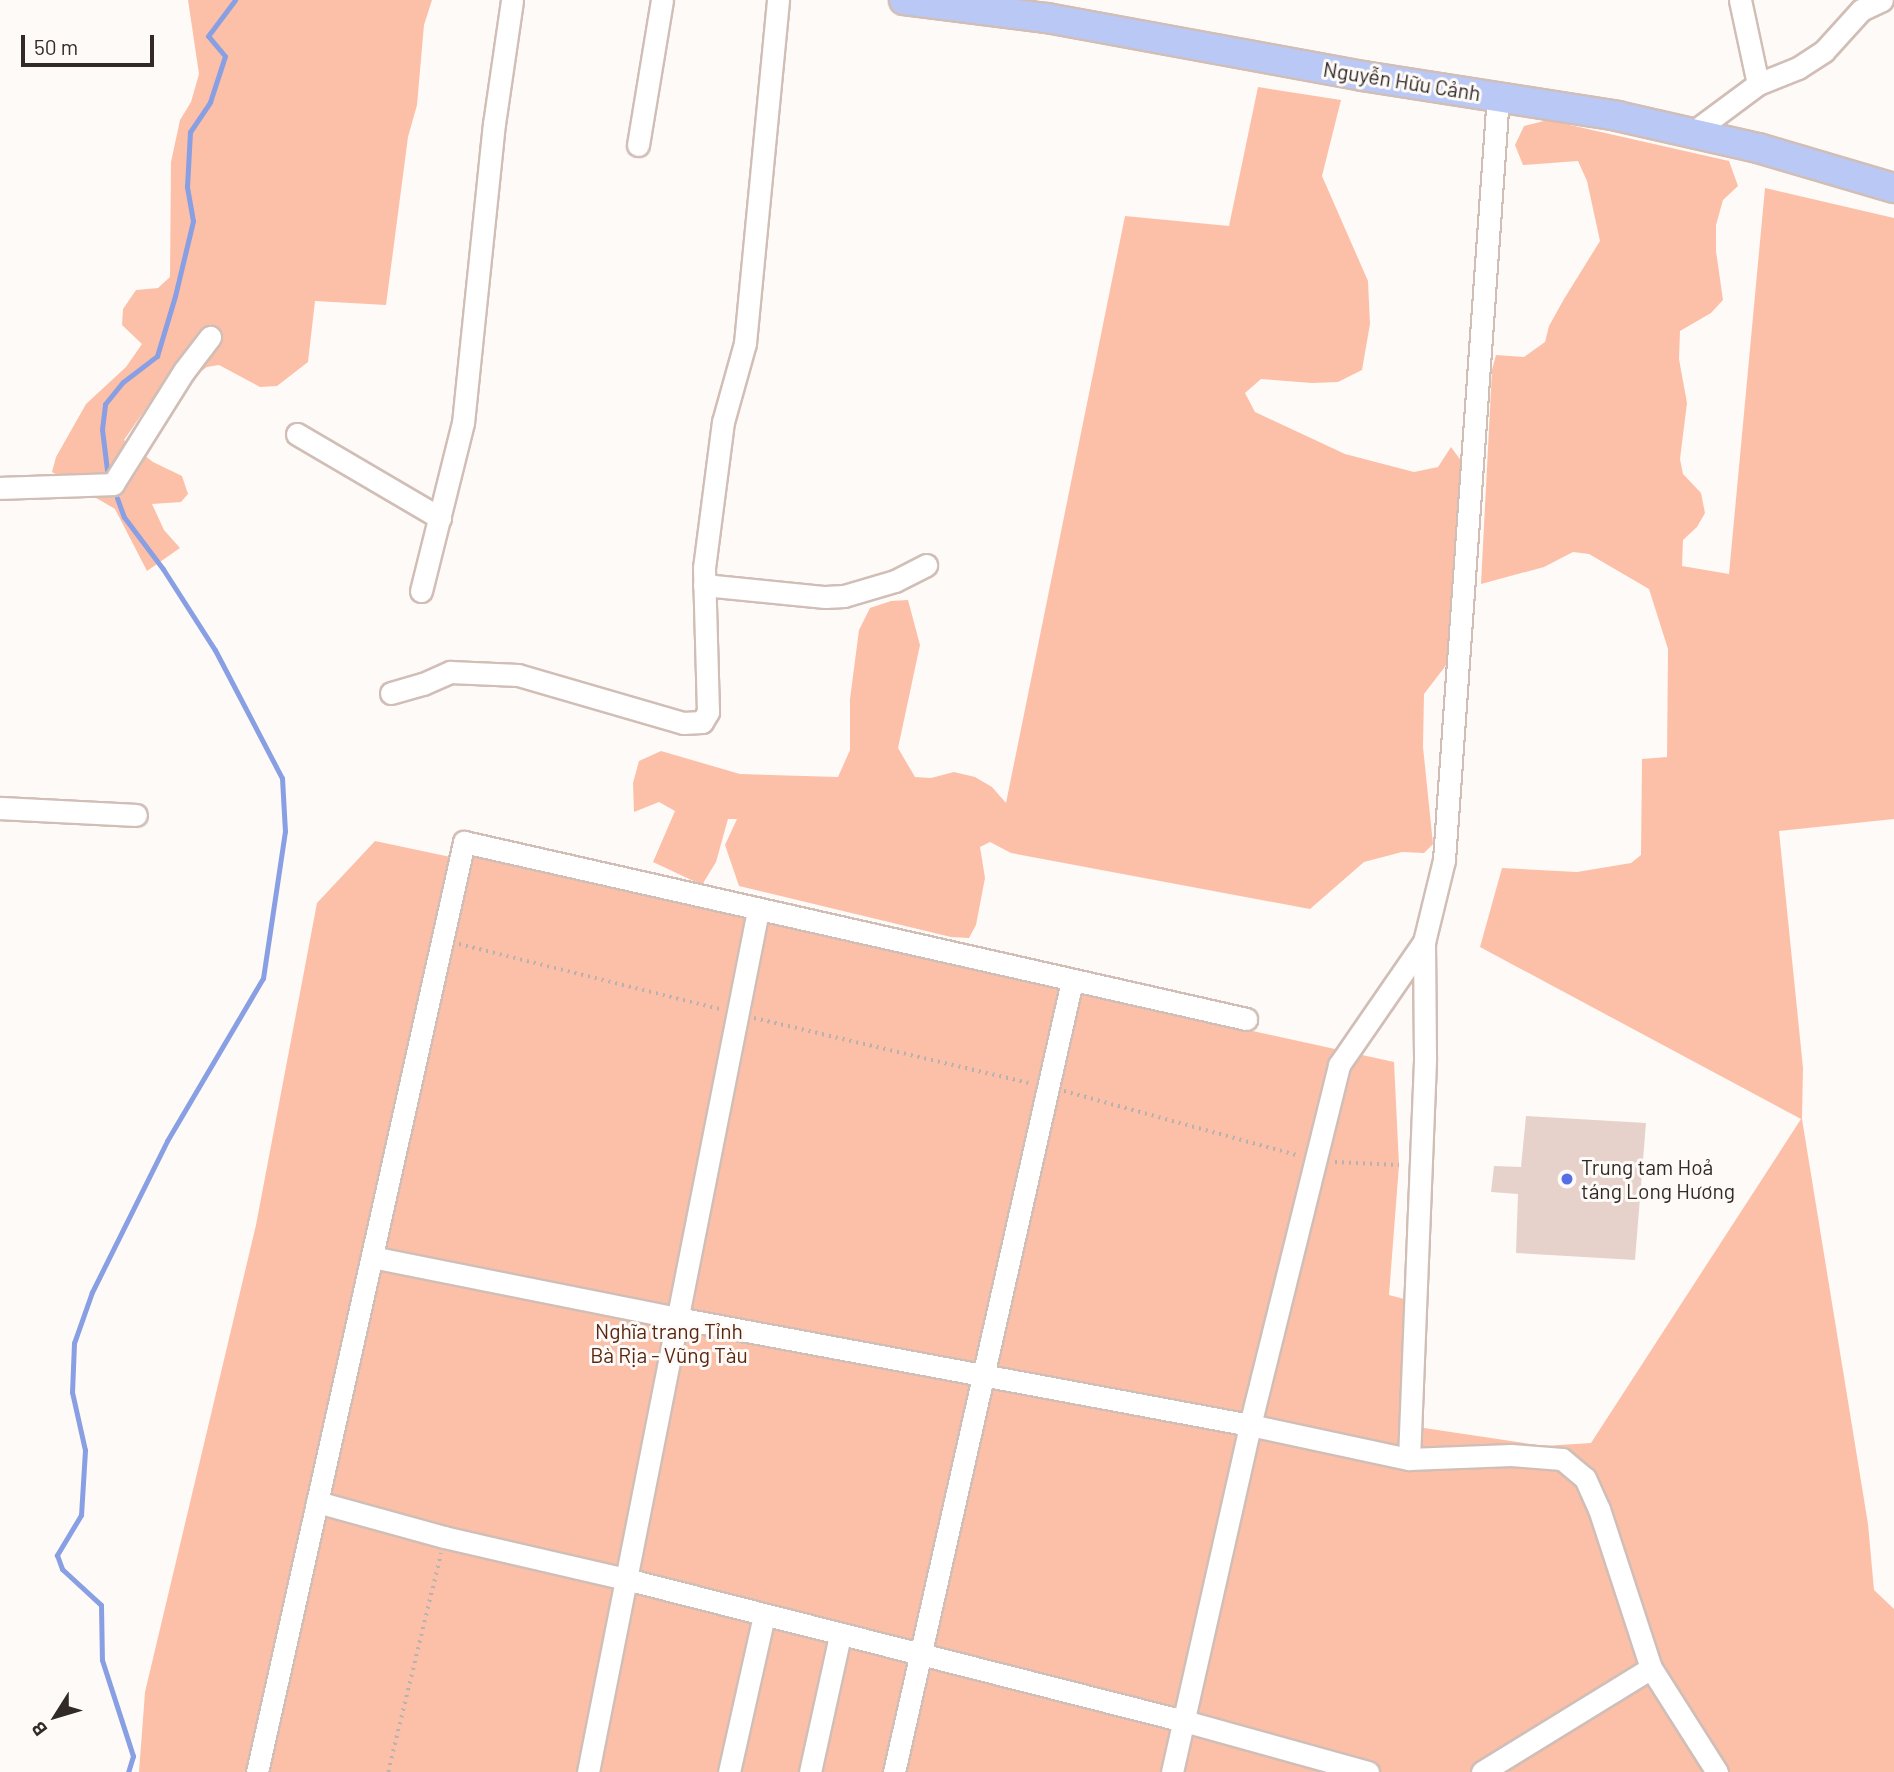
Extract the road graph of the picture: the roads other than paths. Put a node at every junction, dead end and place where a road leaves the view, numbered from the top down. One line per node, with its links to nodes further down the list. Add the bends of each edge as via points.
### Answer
1 (512, 0): 16 (street, via 494,124 463,423)
2 (662, 0): 11 (street)
3 (778, 0): 18 (street, via 745,343 723,422)
4 (904, 0): 7 (main road, Nguyễn Hữu Cảnh)
5 (1740, 0): 8 (street)
6 (1882, 0): 8 (street, via 1861,10 1815,57)
7 (1005, 7): 9 (main road, Nguyễn Hữu Cảnh, via 1363,76)
8 (1758, 84): 10 (street)
9 (1498, 96): 10 (main road, Nguyễn Hữu Cảnh); 24 (street, via 1444,860)
10 (1692, 133): 12 (main road, Nguyễn Hữu Cảnh)
11 (638, 145)
12 (1894, 188)
13 (210, 337): 15 (street, via 113,484)
14 (297, 434): 16 (street)
15 (0, 488)
16 (440, 518): 19 (street)
17 (926, 565): 18 (street, via 895,581 844,596)
18 (704, 585): 20 (street, via 708,712 702,722 683,723 518,675 450,672)
19 (421, 591)
20 (391, 693)
21 (0, 808): 22 (street)
22 (136, 815)
23 (758, 910): 25 (street); 27 (street, via 464,842); 28 (street)
24 (1424, 942): 30 (street, via 1339,1065); 31 (street, via 1425,1057)
25 (1072, 981): 26 (street); 29 (street)
26 (1246, 1019)
27 (372, 1257): 28 (street); 32 (street)
28 (677, 1318): 29 (street); 33 (street)
29 (984, 1377): 30 (street); 36 (street)
30 (1250, 1425): 31 (street); 38 (street)
31 (1409, 1459): 37 (street, via 1511,1455 1562,1459 1575,1467 1599,1509)
32 (317, 1502): 33 (street); 39 (street)
33 (626, 1579): 34 (street); 40 (street)
34 (764, 1615): 35 (street); 41 (street)
35 (840, 1635): 36 (street); 42 (street)
36 (922, 1656): 38 (street); 43 (street)
37 (1651, 1668): 46 (street); 47 (street)
38 (1184, 1721): 44 (street); 45 (street)
39 (258, 1772)
40 (588, 1772)
41 (729, 1772)
42 (810, 1772)
43 (894, 1772)
44 (1172, 1772)
45 (1368, 1772)
46 (1482, 1772)
47 (1717, 1772)

